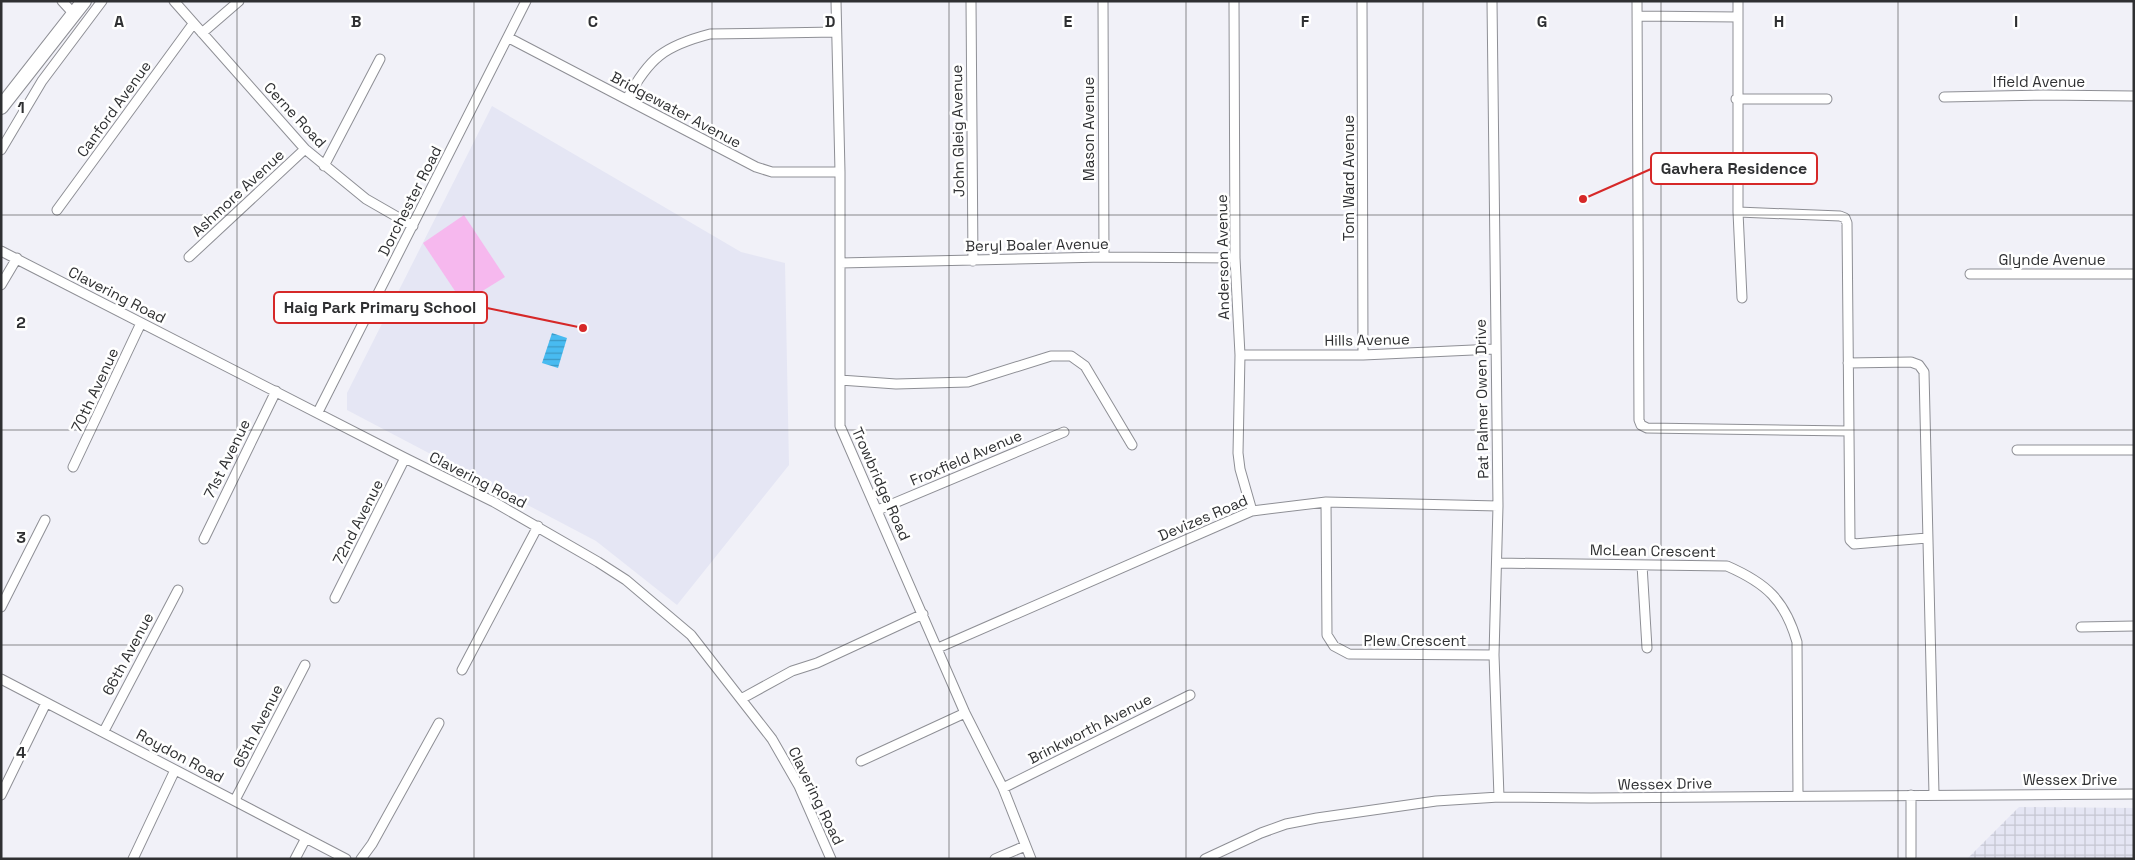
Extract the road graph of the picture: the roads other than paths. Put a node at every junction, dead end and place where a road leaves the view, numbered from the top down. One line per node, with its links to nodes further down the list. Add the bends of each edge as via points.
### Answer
1 (62, 1): 15 (street)
2 (84, 1): 15 (main road)
3 (102, 1): 30 (street, via 42,81)
4 (174, 1): 18 (street, Cerne Road)
5 (239, 1): 20 (street)
6 (526, 1): 21 (street, Dorchester Road)
7 (836, 1): 19 (street, Trowbridge Road)
8 (971, 1): 41 (street, John Gleig Avenue)
9 (1103, 1): 38 (street, Mason Avenue)
10 (1234, 1): 40 (street, Anderson Avenue)
11 (1362, 1): 50 (street, Tom Ward Avenue)
12 (1492, 1): 48 (street, Pat Palmer Owen Drive)
13 (1637, 1): 16 (street)
14 (1738, 1): 17 (street)
15 (73, 13): 28 (main road)
16 (1637, 16): 17 (street); 55 (street, via 1641,425 1647,428)
17 (1738, 17): 27 (street)
18 (193, 24): 20 (street, Cerne Road); 33 (street, Canford Avenue)
19 (836, 32): 25 (street, via 710,34 690,40 651,61); 32 (street, Trowbridge Road)
20 (202, 33): 29 (street, Cerne Road)
21 (509, 38): 25 (street, Bridgewater Avenue); 35 (street, Dorchester Road)
22 (380, 59): 31 (street)
23 (2134, 96): 24 (street, Ifield Avenue)
24 (1944, 97)
25 (627, 99): 32 (street, Bridgewater Avenue, via 764,170)
26 (1827, 99): 27 (street)
27 (1736, 100): 34 (street)
28 (1, 107)
29 (305, 149): 31 (street, Cerne Road); 37 (street, Ashmore Avenue)
30 (1, 150)
31 (324, 166): 35 (street, Cerne Road, via 366,199)
32 (840, 172): 42 (street, Trowbridge Road)
33 (56, 210)
34 (1738, 212): 46 (street); 51 (street, via 1845,218)
35 (413, 226): 54 (street, Dorchester Road)
36 (1, 251): 39 (street, Clavering Road)
37 (189, 257)
38 (1104, 257): 40 (street, Beryl Boaler Avenue); 41 (street, Beryl Boaler Avenue)
39 (17, 258): 45 (street); 47 (street, Clavering Road)
40 (1235, 258): 49 (street, Anderson Avenue)
41 (973, 261): 42 (street, Beryl Boaler Avenue)
42 (840, 263): 52 (street, Trowbridge Road)
43 (1970, 274): 44 (street, Glynde Avenue)
44 (2134, 274)
45 (1, 285)
46 (1742, 298)
47 (141, 323): 53 (street, Clavering Road); 61 (street, 70th Avenue)
48 (1495, 348): 50 (street, Hills Avenue); 63 (street, Pat Palmer Owen Drive)
49 (1240, 355): 50 (street, Hills Avenue); 65 (street, Anderson Avenue, via 1238,453)
50 (1363, 355)
51 (1848, 362): 55 (street); 69 (street, via 1911,362 1924,372)
52 (840, 380): 57 (street, via 896,384 968,382 1051,356 1071,356 1085,366); 64 (street, Trowbridge Road, via 840,426)
53 (276, 392): 54 (street, Clavering Road); 68 (street, 71st Avenue)
54 (318, 412): 60 (street, Clavering Road)
55 (1848, 431): 69 (street, via 1850,540 1854,544)
56 (1064, 432): 64 (street, Froxfield Avenue)
57 (1132, 445)
58 (2017, 450): 59 (street)
59 (2134, 450)
60 (405, 458): 67 (street, Clavering Road); 73 (street, 72nd Avenue)
61 (73, 468)
62 (1326, 502): 63 (street, Devizes Road); 65 (street, Devizes Road); 80 (street, Plew Crescent, via 1327,635 1334,646 1349,654)
63 (1498, 506): 70 (street, Pat Palmer Owen Drive)
64 (878, 510): 75 (street, Trowbridge Road)
65 (1252, 511): 78 (street, Devizes Road)
66 (45, 520): 74 (street)
67 (538, 526): 82 (street); 85 (street, Clavering Road, via 646,596 691,635)
68 (204, 538)
69 (1927, 538): 94 (street)
70 (1497, 563): 71 (street, McLean Crescent); 80 (street, Pat Palmer Owen Drive)
71 (1642, 566): 79 (street); 97 (street, McLean Crescent, via 1727,566 1764,585 1785,611 1797,642)
72 (178, 590): 89 (street, 66th Avenue)
73 (335, 598)
74 (1, 607)
75 (923, 614): 78 (street, Trowbridge Road); 85 (street, via 817,663 792,671)
76 (2081, 626): 77 (street)
77 (2134, 626)
78 (938, 648): 87 (street, Trowbridge Road)
79 (1647, 648)
80 (1494, 655): 98 (street, Pat Palmer Owen Drive)
81 (305, 665): 99 (street, 65th Avenue)
82 (462, 670)
83 (1, 679): 86 (street, Roydon Road)
84 (1190, 695): 92 (street, Brinkworth Avenue)
85 (741, 699): 103 (street, Clavering Road, via 772,739 799,786)
86 (46, 703): 89 (street, Roydon Road); 96 (street)
87 (965, 713): 90 (street); 92 (street, Trowbridge Road)
88 (438, 723): 107 (street)
89 (104, 731): 91 (street, Roydon Road)
90 (861, 761)
91 (176, 770): 99 (street, Roydon Road); 104 (street)
92 (1003, 788): 101 (street, Trowbridge Road)
93 (1911, 794): 94 (street, Wessex Drive); 97 (street, Wessex Drive); 102 (street)
94 (1934, 794): 95 (street, Wessex Drive)
95 (2134, 794)
96 (1, 795)
97 (1798, 796): 98 (street, Wessex Drive)
98 (1499, 797): 110 (street, Wessex Drive, via 1400,805 1286,824)
99 (235, 800): 100 (street, Roydon Road)
100 (306, 838): 105 (street); 106 (street, Roydon Road)
101 (1025, 846): 108 (street); 109 (street, Trowbridge Road)
102 (1911, 857)
103 (828, 858)
104 (133, 859)
105 (296, 859)
106 (346, 859)
107 (361, 859)
108 (995, 859)
109 (1031, 859)
110 (1205, 859)

